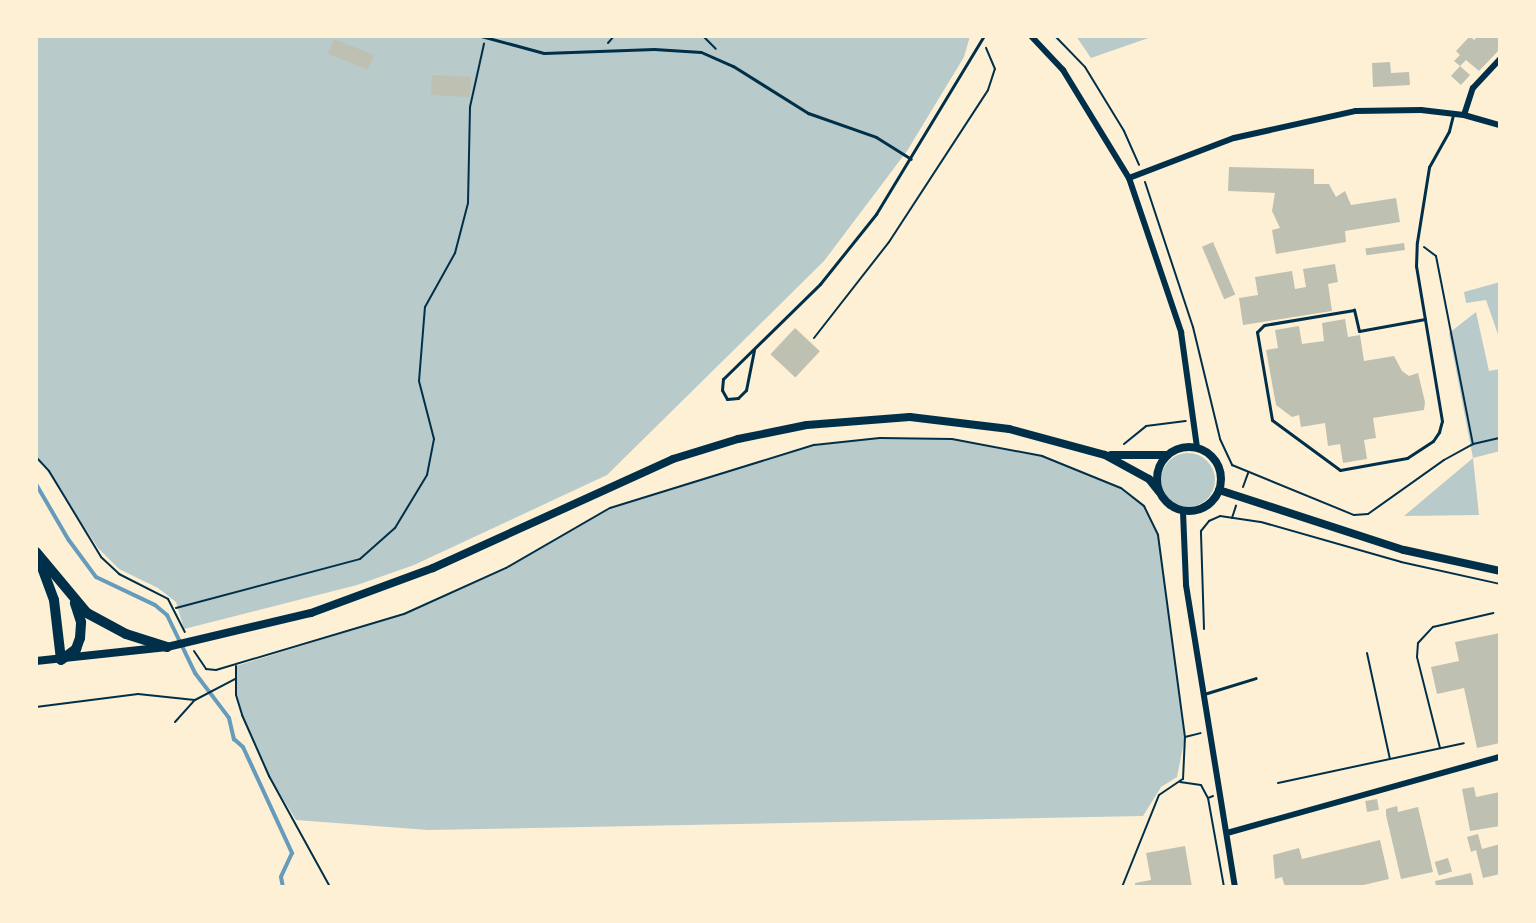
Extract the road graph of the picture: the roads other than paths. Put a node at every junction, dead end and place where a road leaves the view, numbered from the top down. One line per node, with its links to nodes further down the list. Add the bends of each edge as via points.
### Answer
1 (481, 36): 8 (lane, via 544,52 701,52 733,66 808,113 876,137)
2 (1031, 36): 9 (street, via 1063,70)
3 (983, 38): 8 (lane)
4 (1500, 58): 6 (street, via 1473,88)
5 (1453, 114): 6 (street); 9 (street, via 1396,109 1318,118 1234,138); 10 (lane, via 1449,131 1429,167 1417,242)
6 (1464, 115): 7 (street)
7 (1500, 125)
8 (911, 159): 11 (lane, via 876,214 820,284)
9 (1130, 178): 12 (street, via 1181,332)
10 (1425, 319): 10 (lane, via 1442,421 1433,441 1422,449 1407,458 1340,470 1272,420 1257,332 1264,325 1354,310 1359,331)
11 (754, 350): 11 (lane, via 723,379 722,390 727,399 738,398 746,390)
12 (1197, 448): 14 (main road, via 1186,447); 15 (main road, via 1214,460 1221,480)
13 (1105, 455): 14 (main road); 16 (main road, via 1142,475); 21 (main road, via 1020,431 943,419 876,418 772,431 706,448 641,472 433,568 352,599 214,638)
14 (1167, 455): 16 (main road, via 1157,472)
15 (1219, 490): 17 (main road, via 1207,506); 19 (main road, via 1404,550)
16 (1159, 492): 17 (main road, via 1166,502)
17 (1183, 512): 25 (street, via 1186,585)
18 (36, 553): 20 (highway); 22 (highway, via 54,600)
19 (1500, 571)
20 (75, 601): 21 (highway, via 103,623); 22 (highway, via 81,622 80,638 76,649)
21 (167, 647): 22 (main road)
22 (62, 660): 23 (main road)
23 (36, 661)
24 (1256, 678): 25 (lane)
25 (1204, 694): 27 (street)
26 (1500, 757): 27 (street)
27 (1227, 833): 28 (street)
28 (1235, 887)

